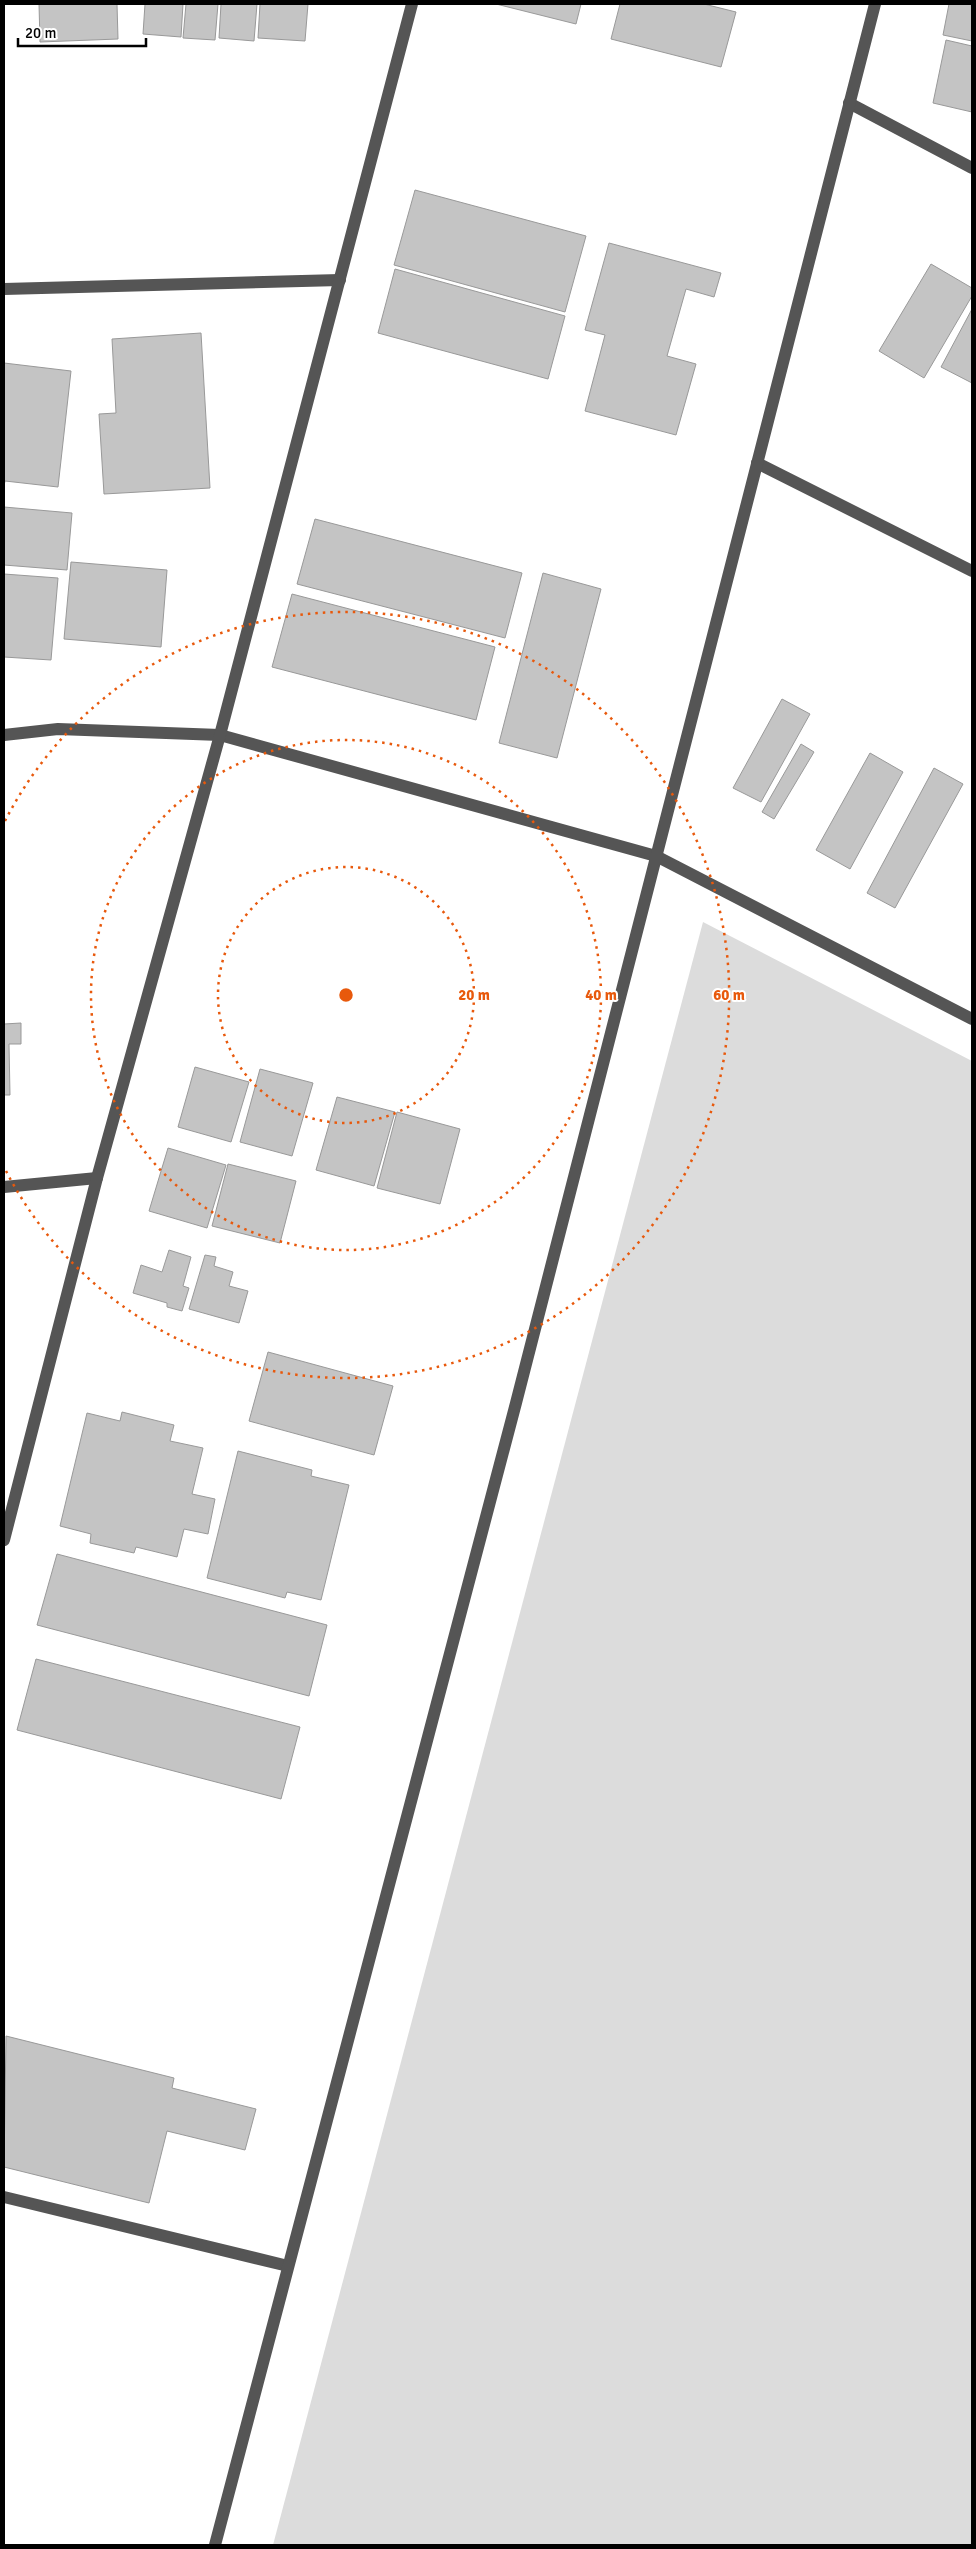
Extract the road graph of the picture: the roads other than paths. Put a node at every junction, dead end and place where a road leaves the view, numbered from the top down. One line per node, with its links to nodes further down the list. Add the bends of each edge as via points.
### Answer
1 (412, 4): 5 (street)
2 (875, 4): 3 (street)
3 (849, 103): 4 (street); 7 (street)
4 (972, 168)
5 (340, 280): 6 (street); 10 (street)
6 (4, 289)
7 (757, 463): 8 (street); 11 (street)
8 (972, 571)
9 (4, 735): 10 (street, via 58,729)
10 (220, 735): 11 (street); 13 (street)
11 (656, 856): 12 (street); 17 (street, via 506,1442)
12 (972, 1019)
13 (97, 1178): 14 (street); 15 (street)
14 (4, 1187)
15 (4, 1540)
16 (4, 2197): 17 (street)
17 (288, 2266): 18 (street)
18 (215, 2545)

